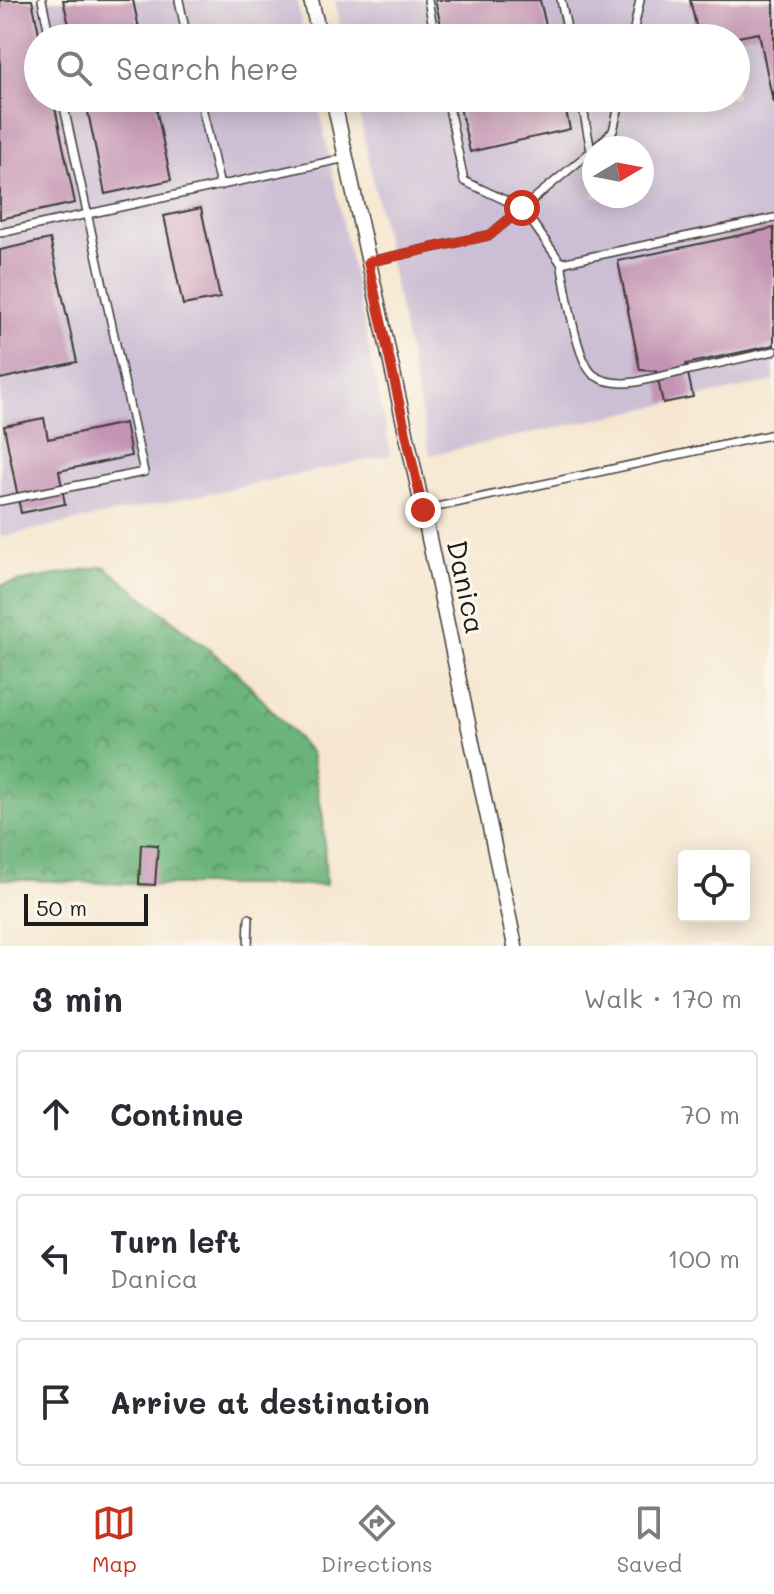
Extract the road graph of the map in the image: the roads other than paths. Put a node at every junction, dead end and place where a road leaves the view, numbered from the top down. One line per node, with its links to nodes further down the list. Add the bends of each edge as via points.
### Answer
1 (42, 0): 7 (lane)
2 (179, 0): 8 (lane)
3 (311, 0): 9 (street)
4 (428, 0): 10 (lane)
5 (561, 0): 11 (lane)
6 (640, 0): 12 (lane)
7 (47, 24)
8 (184, 24)
9 (317, 24)
10 (432, 24)
11 (566, 24)
12 (635, 24)
13 (65, 112): 25 (lane)
14 (203, 112): 23 (lane)
15 (336, 112): 21 (street, Danica)
16 (450, 112): 24 (lane, via 464,181)
17 (584, 112): 19 (lane)
18 (618, 112): 20 (lane)
19 (590, 136)
20 (607, 136)
21 (346, 158): 23 (lane); 28 (street, Danica)
22 (582, 158): 24 (lane)
23 (220, 186): 25 (lane)
24 (522, 208): 28 (lane, via 490,235); 29 (lane)
25 (87, 214): 27 (lane); 32 (lane, via 144,472)
26 (774, 218): 29 (lane)
27 (0, 233)
28 (368, 262): 33 (street, Danica)
29 (561, 263): 30 (lane, via 578,347 592,374 606,381 636,382)
30 (774, 351)
31 (774, 434): 33 (lane)
32 (0, 501)
33 (423, 510): 36 (street, Danica)
34 (249, 918): 35 (lane)
35 (248, 946)
36 (515, 946)

